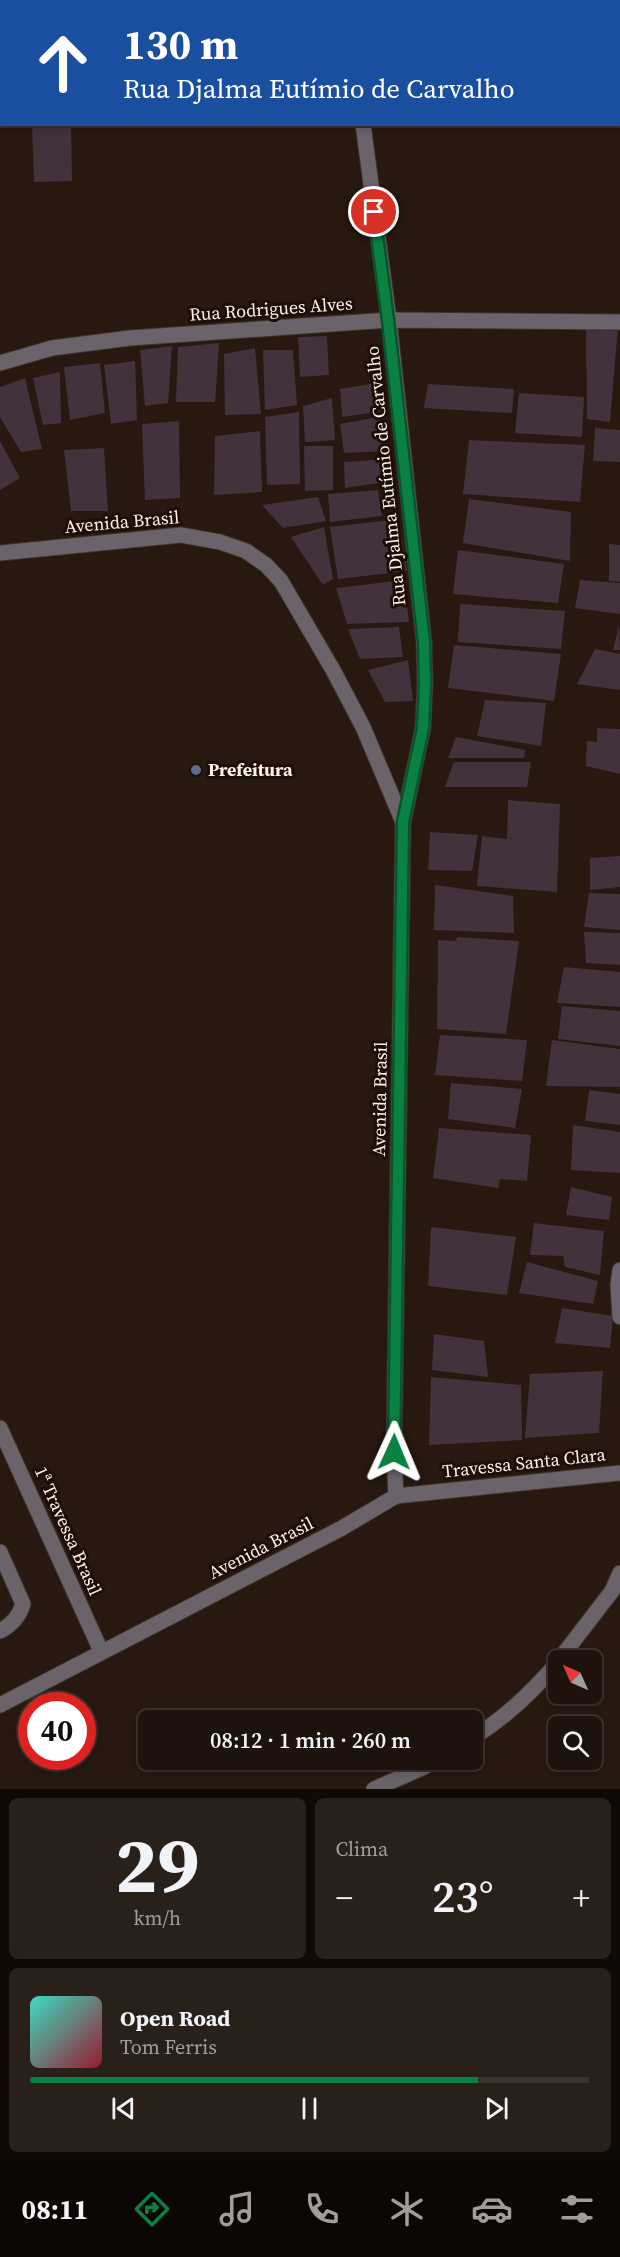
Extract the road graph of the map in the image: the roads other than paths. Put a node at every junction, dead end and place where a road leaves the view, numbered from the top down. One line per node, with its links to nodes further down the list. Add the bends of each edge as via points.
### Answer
1 (363, 126): 2 (street, Rua Djalma Eutímio de Carvalho)
2 (388, 320): 3 (street, Rua Rodrigues Alves); 4 (street, Rua Rodrigues Alves, via 119,340 52,348); 6 (street, Rua Djalma Eutímio de Carvalho, via 424,642 423,728)
3 (620, 322)
4 (0, 363)
5 (0, 553): 6 (street, Avenida Brasil, via 181,535 246,551 281,581 333,670)
6 (403, 822): 11 (street, Avenida Brasil)
7 (619, 1277): 8 (street)
8 (620, 1317)
9 (0, 1428): 16 (street, 1ª Travessa Brasil)
10 (620, 1473): 11 (street, Travessa Santa Clara)
11 (396, 1496): 16 (street, Avenida Brasil, via 342,1528)
12 (0, 1552): 14 (street, via 23,1604 20,1614)
13 (620, 1573): 15 (street, via 612,1591)
14 (0, 1631)
15 (567, 1650)
16 (101, 1651): 18 (street, Avenida Brasil)
17 (548, 1673): 19 (street)
18 (0, 1705)
19 (483, 1732)
20 (417, 1770): 21 (street)
21 (374, 1789)

